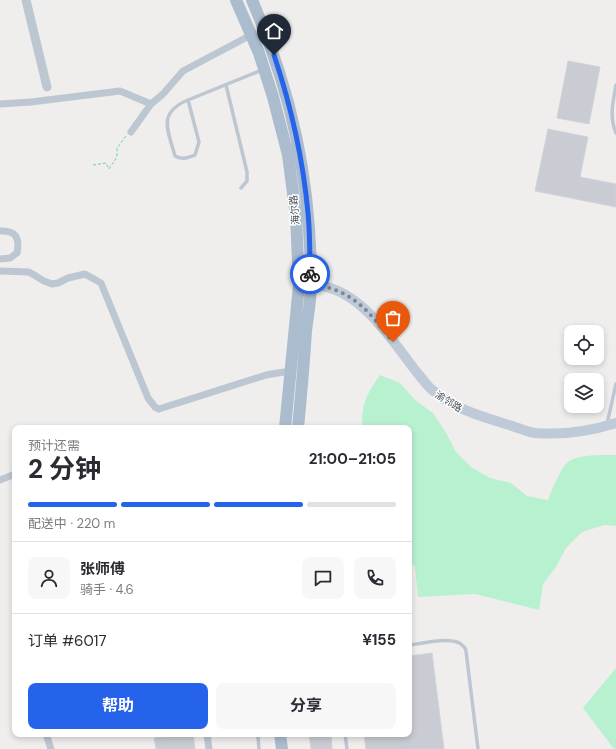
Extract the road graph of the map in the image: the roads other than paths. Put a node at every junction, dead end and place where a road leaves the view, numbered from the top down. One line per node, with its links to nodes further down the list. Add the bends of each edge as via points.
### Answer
1 (26, 0): 8 (street)
2 (236, 0): 4 (main road, 海尔路)
3 (252, 0): 18 (main road, 海尔路, via 286,93 300,154 308,214)
4 (251, 34): 5 (main road, 海尔路); 11 (street, via 183,71)
5 (263, 70): 6 (lane); 18 (main road, 海尔路, via 288,155)
6 (226, 85): 9 (lane); 14 (lane, via 247,172 247,180)
7 (616, 85): 13 (lane, via 611,110)
8 (47, 86)
9 (188, 100): 9 (lane, via 170,111 167,118 175,156 187,159 195,155 199,142)
10 (0, 104): 11 (street, via 120,91)
11 (151, 104): 12 (street)
12 (130, 132)
13 (616, 133)
14 (241, 188)
15 (0, 231): 16 (street, via 8,230 15,235 19,243 17,253 10,258)
16 (0, 259)
17 (0, 271): 19 (street, via 29,272 52,284 86,274 101,283 148,398 159,409 266,375)
18 (305, 285): 19 (main road, 海尔路); 21 (main road, 渝邻路, via 338,291 365,309 429,387 444,400 466,412 534,433 571,432); 23 (main road, 海尔路)
19 (290, 371): 22 (main road, 海尔路)
20 (616, 384): 21 (lane)
21 (612, 424)
22 (285, 425)
23 (298, 425)
24 (12, 475): 25 (street)
25 (0, 480)
26 (412, 645): 39 (lane, via 445,640 459,642 464,646)
27 (47, 737): 33 (street)
28 (207, 737): 34 (street)
29 (258, 737): 35 (lane)
30 (273, 737): 36 (main road)
31 (280, 737): 37 (main road)
32 (345, 737): 38 (lane)
33 (51, 749)
34 (209, 749)
35 (259, 749)
36 (275, 749)
37 (282, 749)
38 (347, 749)
39 (478, 749)

